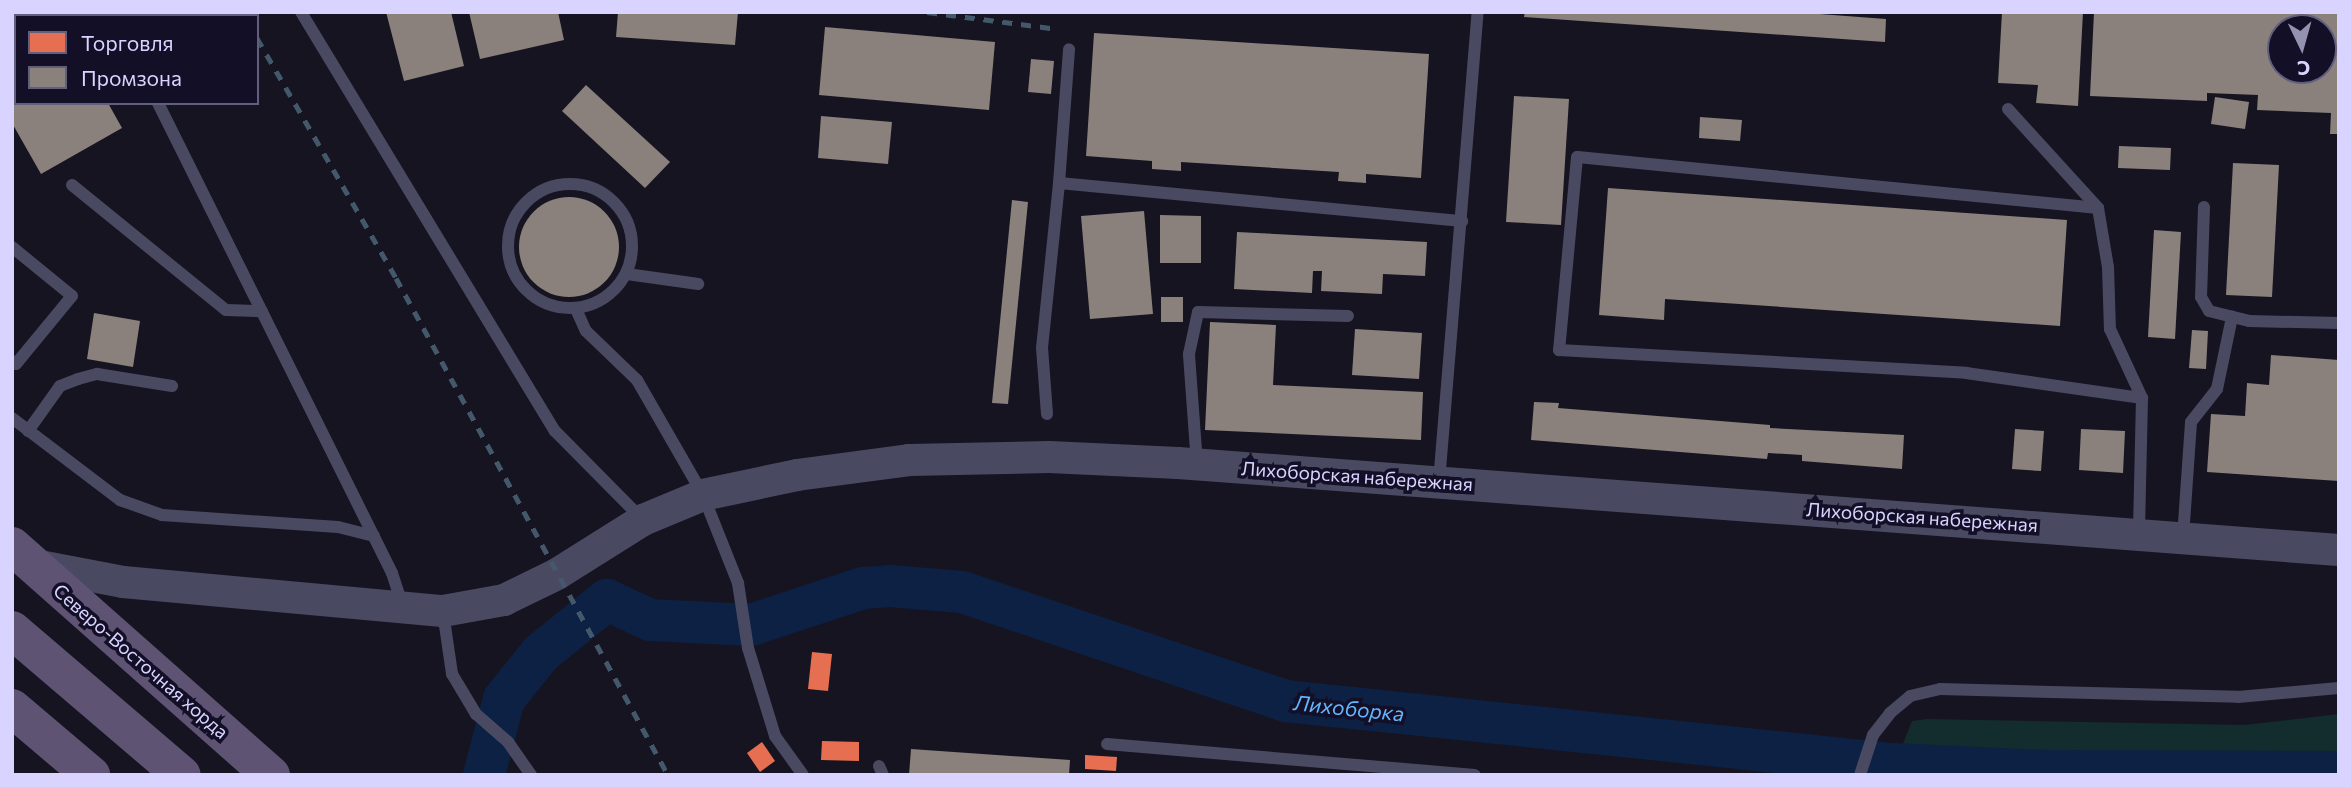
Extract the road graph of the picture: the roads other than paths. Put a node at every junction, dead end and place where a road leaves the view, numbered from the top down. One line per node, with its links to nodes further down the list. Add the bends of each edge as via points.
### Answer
1 (301, 12): 28 (lane, via 555,431)
2 (1478, 12): 10 (lane)
3 (1069, 49): 6 (lane)
4 (159, 105): 15 (lane)
5 (2008, 109): 9 (lane)
6 (1059, 183): 10 (lane); 22 (lane, via 1042,348)
7 (72, 185): 15 (lane, via 226,310)
8 (2204, 207): 17 (lane, via 2200,297 2209,311)
9 (2098, 208): 21 (lane, via 2108,267 2110,329); 21 (lane, via 1577,157 1559,350 1966,373)
10 (1462, 221): 26 (lane)
11 (12, 247): 19 (lane, via 72,296 16,364)
12 (627, 274): 13 (lane); 14 (lane, via 614,292); 14 (lane, via 633,251 631,228 611,200 580,184 556,184 535,194 513,222 508,256 516,278 531,296 552,307)
13 (698, 284)
14 (576, 309): 27 (lane, via 586,331 637,380)
15 (262, 312): 30 (lane)
16 (1348, 316): 25 (lane, via 1198,313 1189,354)
17 (2232, 317): 18 (lane); 31 (lane, via 2217,389 2191,422)
18 (2339, 323)
19 (12, 361)
20 (172, 386): 24 (lane, via 97,374 78,379 60,386)
21 (2142, 398): 29 (lane)
22 (1046, 414)
23 (12, 418): 24 (lane)
24 (28, 431): 30 (lane, via 120,500 162,515 338,527)
25 (1197, 465): 26 (street, Лихоборская набережная); 27 (street, Лихоборская набережная, via 1049,457 909,460 797,475)
26 (1439, 483): 29 (street, Лихоборская набережная)
27 (703, 495): 28 (street, Лихоборская набережная); 45 (lane, via 738,583 748,648 775,736)
28 (643, 520): 36 (street, Лихоборская набережная, via 557,574 504,600)
29 (2139, 533): 31 (street, Лихоборская набережная)
30 (374, 536): 35 (lane)
31 (2183, 537): 33 (street, Лихоборская набережная)
32 (12, 546): 43 (main road, Северо-Восточная хорда, bridge)
33 (2339, 550)
34 (12, 561): 35 (street, Лихоборская набережная, via 123,582)
35 (404, 610): 36 (street, Лихоборская набережная)
36 (443, 611): 44 (lane, via 452,674 476,714 508,742)
37 (12, 630): 42 (main road)
38 (2339, 688): 47 (lane, via 2238,697 1940,689 1910,696 1873,735)
39 (12, 708): 41 (main road)
40 (1107, 744): 46 (lane)
41 (91, 775)
42 (183, 775)
43 (271, 775)
44 (531, 775)
45 (803, 775)
46 (1475, 775)
47 (1860, 775)

